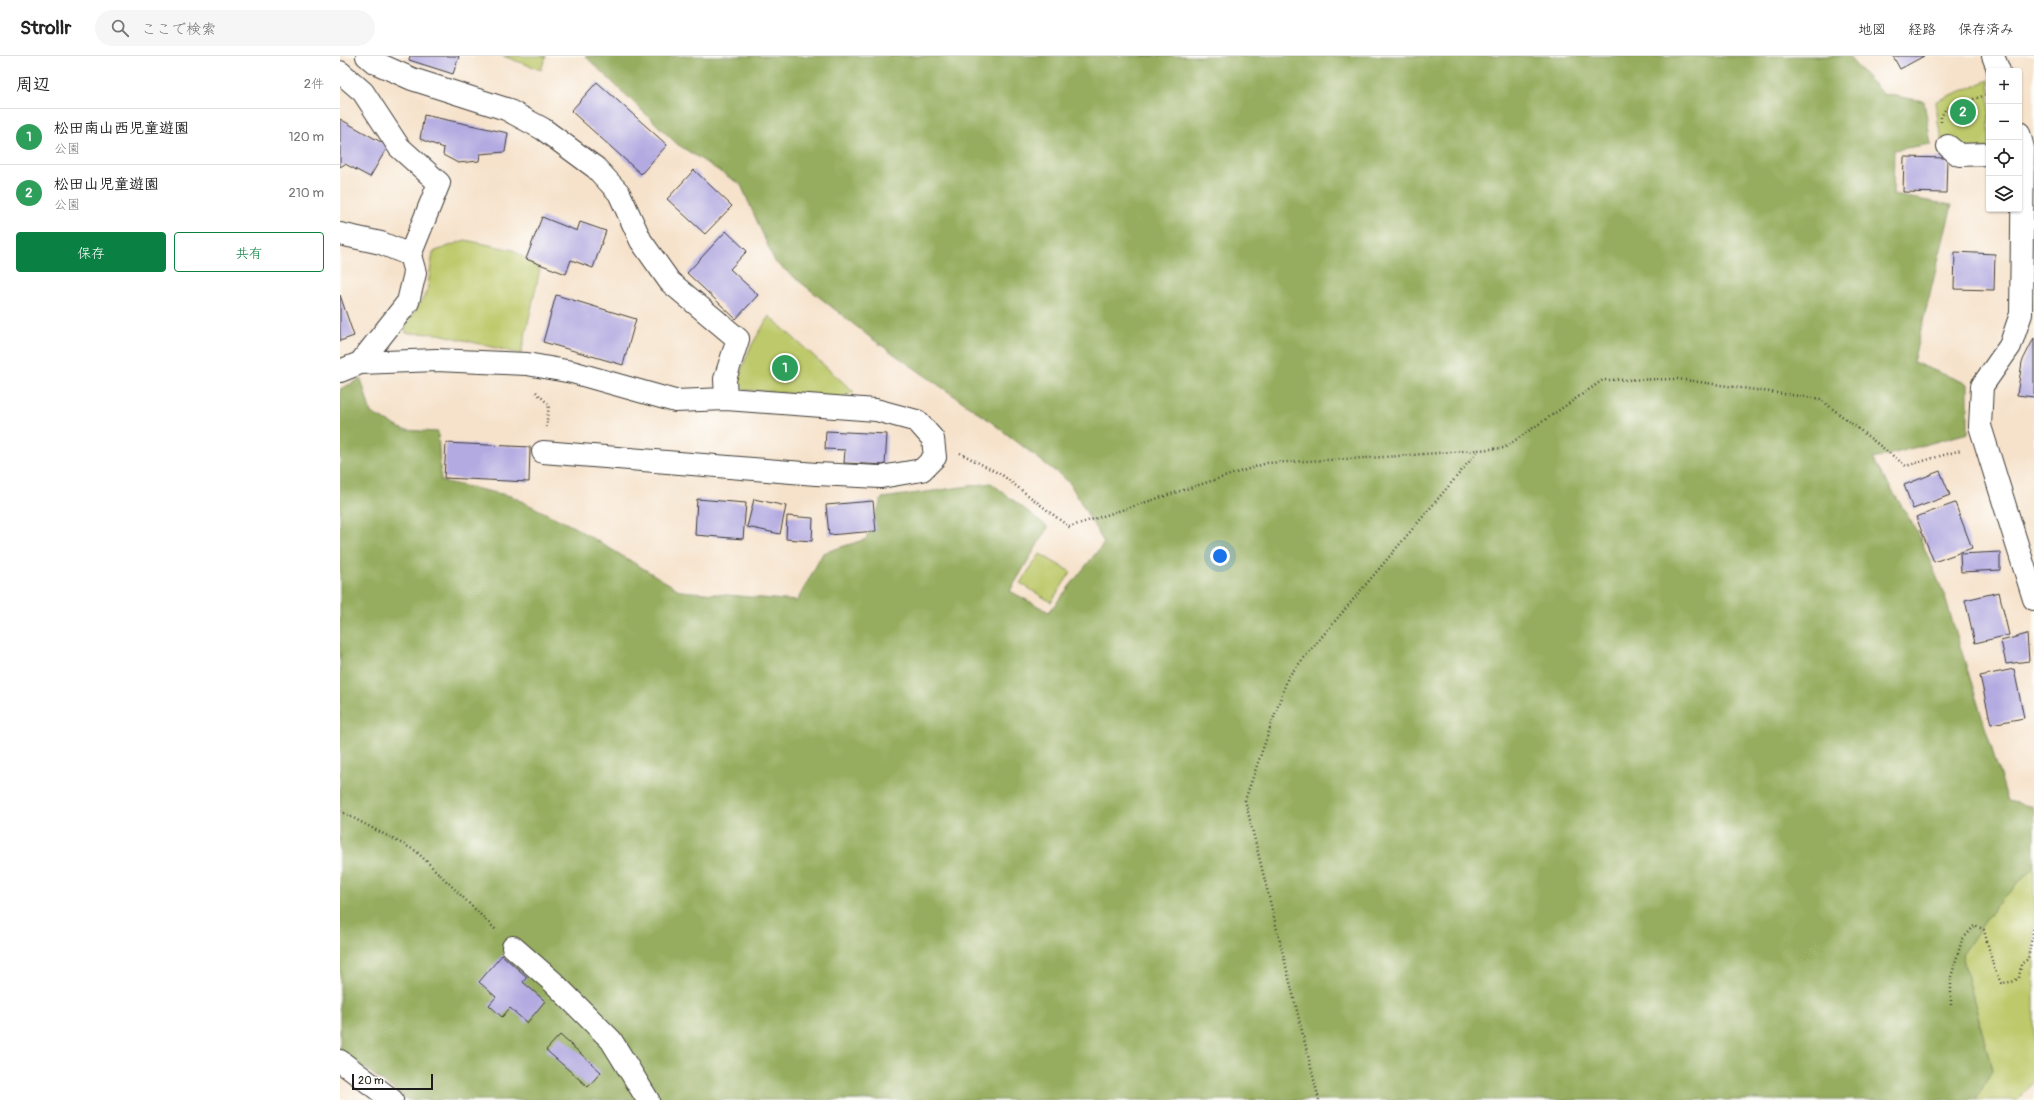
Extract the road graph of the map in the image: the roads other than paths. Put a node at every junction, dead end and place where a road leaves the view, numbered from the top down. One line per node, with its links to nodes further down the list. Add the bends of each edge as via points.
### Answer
1 (367, 56): 11 (street, via 412,80 506,109 543,128 596,168 618,193 640,242 670,282 738,339 725,379)
2 (1993, 56): 3 (street)
3 (1998, 68)
4 (340, 72): 9 (street, via 363,92 399,147 439,183)
5 (1948, 146): 6 (street, via 1959,155)
6 (1986, 154)
7 (2020, 176): 13 (street, via 2021,314 2010,346 1982,386 1980,426)
8 (340, 234): 9 (street, via 381,243)
9 (410, 255): 10 (street, via 415,273 408,302)
10 (350, 367): 11 (street, via 436,360 527,364 572,372 675,401)
11 (726, 399): 12 (street, via 876,410 917,421 933,439 935,457 922,470 881,477)
12 (543, 452)
13 (2034, 599)
14 (513, 947): 17 (street, via 553,982 611,1040)
15 (340, 1061): 16 (street)
16 (392, 1100)
17 (648, 1100)

